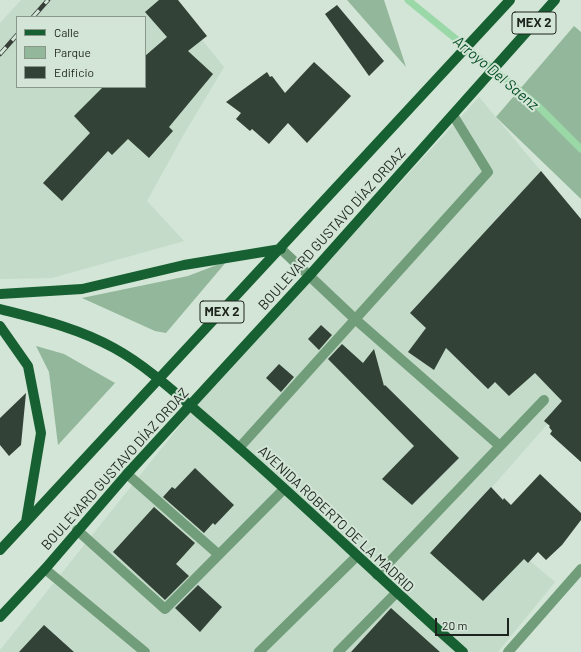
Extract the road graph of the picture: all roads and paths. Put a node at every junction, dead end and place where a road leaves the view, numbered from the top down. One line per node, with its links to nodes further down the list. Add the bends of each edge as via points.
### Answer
1 (555, 0): 3 (main road, BOULEVARD GUSTAVO DÍAZ ORDAZ / MEX 2)
2 (506, 1): 4 (main road, BOULEVARD GUSTAVO DÍAZ ORDAZ / MEX 2, via 489,25 441,72)
3 (453, 115): 5 (main road, BOULEVARD GUSTAVO DÍAZ ORDAZ / MEX 2); 8 (street, via 488,172)
4 (281, 249): 5 (street); 6 (main road, via 184,265 82,289); 10 (main road, BOULEVARD GUSTAVO DÍAZ ORDAZ / MEX 2)
5 (309, 276): 8 (street); 12 (main road, BOULEVARD GUSTAVO DÍAZ ORDAZ / MEX 2)
6 (0, 294)
7 (0, 308): 10 (main road, AVENIDA ROBERTO DE LA MADRID, via 63,325 90,336 124,353)
8 (355, 319): 13 (street); 14 (street)
9 (0, 326): 17 (main road, via 28,366 41,433)
10 (158, 380): 12 (main road, AVENIDA ROBERTO DE LA MADRID); 17 (main road, BOULEVARD GUSTAVO DÍAZ ORDAZ / MEX 2)
11 (544, 400): 13 (street)
12 (190, 406): 14 (main road, AVENIDA ROBERTO DE LA MADRID); 15 (main road, BOULEVARD GUSTAVO DÍAZ ORDAZ / MEX 2)
13 (500, 446): 24 (street)
14 (239, 448): 16 (main road, AVENIDA ROBERTO DE LA MADRID)
15 (127, 474): 18 (main road, BOULEVARD GUSTAVO DÍAZ ORDAZ / MEX 2); 20 (street)
16 (284, 489): 20 (street); 21 (main road, AVENIDA ROBERTO DE LA MADRID)
17 (26, 522): 19 (main road, BOULEVARD GUSTAVO DÍAZ ORDAZ / MEX 2)
18 (77, 530): 20 (street, via 165,609); 23 (main road, BOULEVARD GUSTAVO DÍAZ ORDAZ / MEX 2)
19 (0, 550)
20 (218, 554)
21 (356, 557): 24 (main road, AVENIDA ROBERTO DE LA MADRID); 28 (street)
22 (581, 568): 31 (street)
23 (45, 569): 26 (main road, BOULEVARD GUSTAVO DÍAZ ORDAZ / MEX 2); 27 (street)
24 (377, 575): 25 (main road, AVENIDA ROBERTO DE LA MADRID)
25 (396, 593): 29 (street); 30 (main road, AVENIDA ROBERTO DE LA MADRID)
26 (0, 618)
27 (145, 652)
28 (259, 652)
29 (338, 652)
30 (463, 652)
31 (508, 652)

